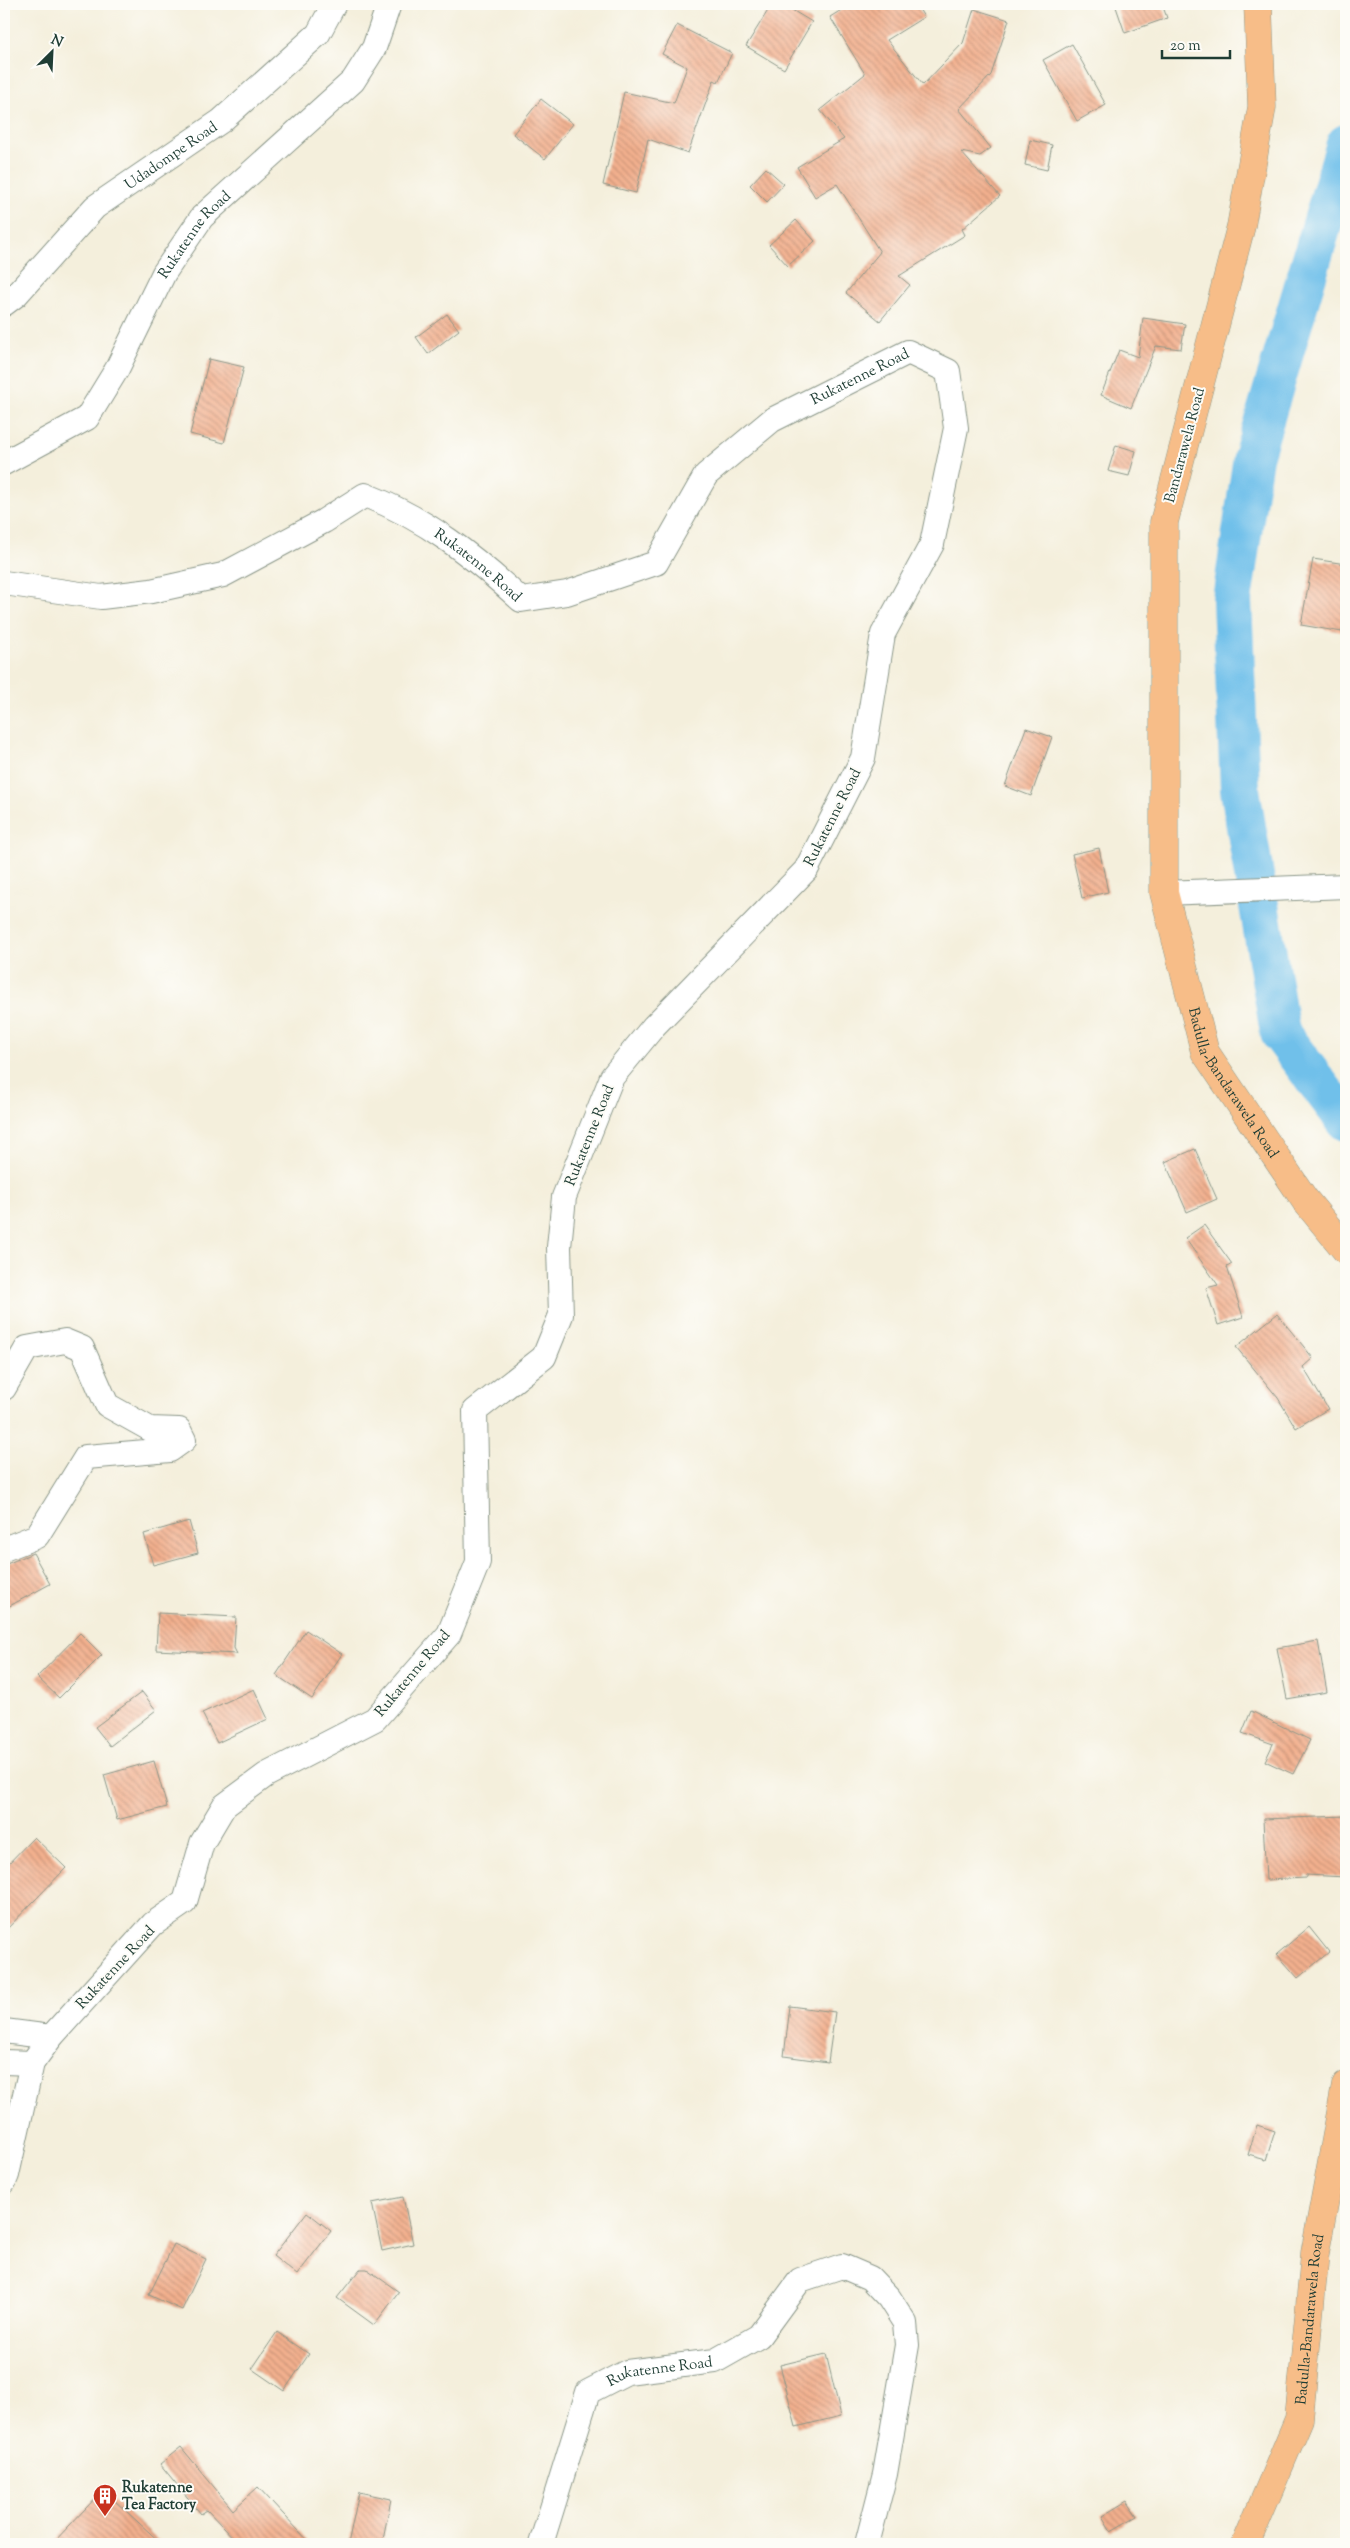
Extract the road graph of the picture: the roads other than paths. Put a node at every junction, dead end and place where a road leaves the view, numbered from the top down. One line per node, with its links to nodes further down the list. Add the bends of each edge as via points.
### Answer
1 (334, 4): 4 (street, Udadompe Road, via 318,34 221,121 95,207 16,295)
2 (389, 4): 5 (street, Rukatenne Road, via 374,48 353,81 202,217 164,273 117,369 87,418)
3 (1258, 4): 8 (highway, Bandarawela Road, via 1262,107 1242,217 1164,522)
4 (4, 304)
5 (4, 463)
6 (4, 583): 13 (street, Rukatenne Road, via 102,597 224,575 365,495 428,526 471,555 521,600 567,593 656,563 706,475 772,420 908,352 948,371 956,428 932,544 883,634 863,758 806,870 654,1026 612,1077 564,1197 559,1247 561,1315 544,1357 475,1411 478,1562 448,1634 376,1719 266,1775 224,1806 202,1843 185,1902 153,1924)
7 (1346, 886): 8 (street)
8 (1164, 894): 9 (highway, Badulla-Bandarawela Road, via 1205,1052 1305,1200)
9 (1346, 1250)
10 (4, 1388): 11 (street, via 27,1348 65,1341 82,1348 107,1405 150,1429 179,1430 184,1440 170,1450 86,1456 38,1536)
11 (4, 1549)
12 (4, 2031): 13 (street)
13 (51, 2037): 15 (street, Rukatenne Road)
14 (4, 2062): 15 (street)
15 (32, 2063): 17 (street, Rukatenne Road)
16 (1346, 2085): 20 (highway, Badulla-Bandarawela Road, via 1316,2253 1299,2419)
17 (4, 2182)
18 (540, 2544): 19 (street, Rukatenne Road, via 588,2392 627,2372 715,2361 759,2336 800,2280 842,2266 870,2278 889,2298 905,2323 907,2344 885,2474)
19 (866, 2544)
20 (1246, 2544)

